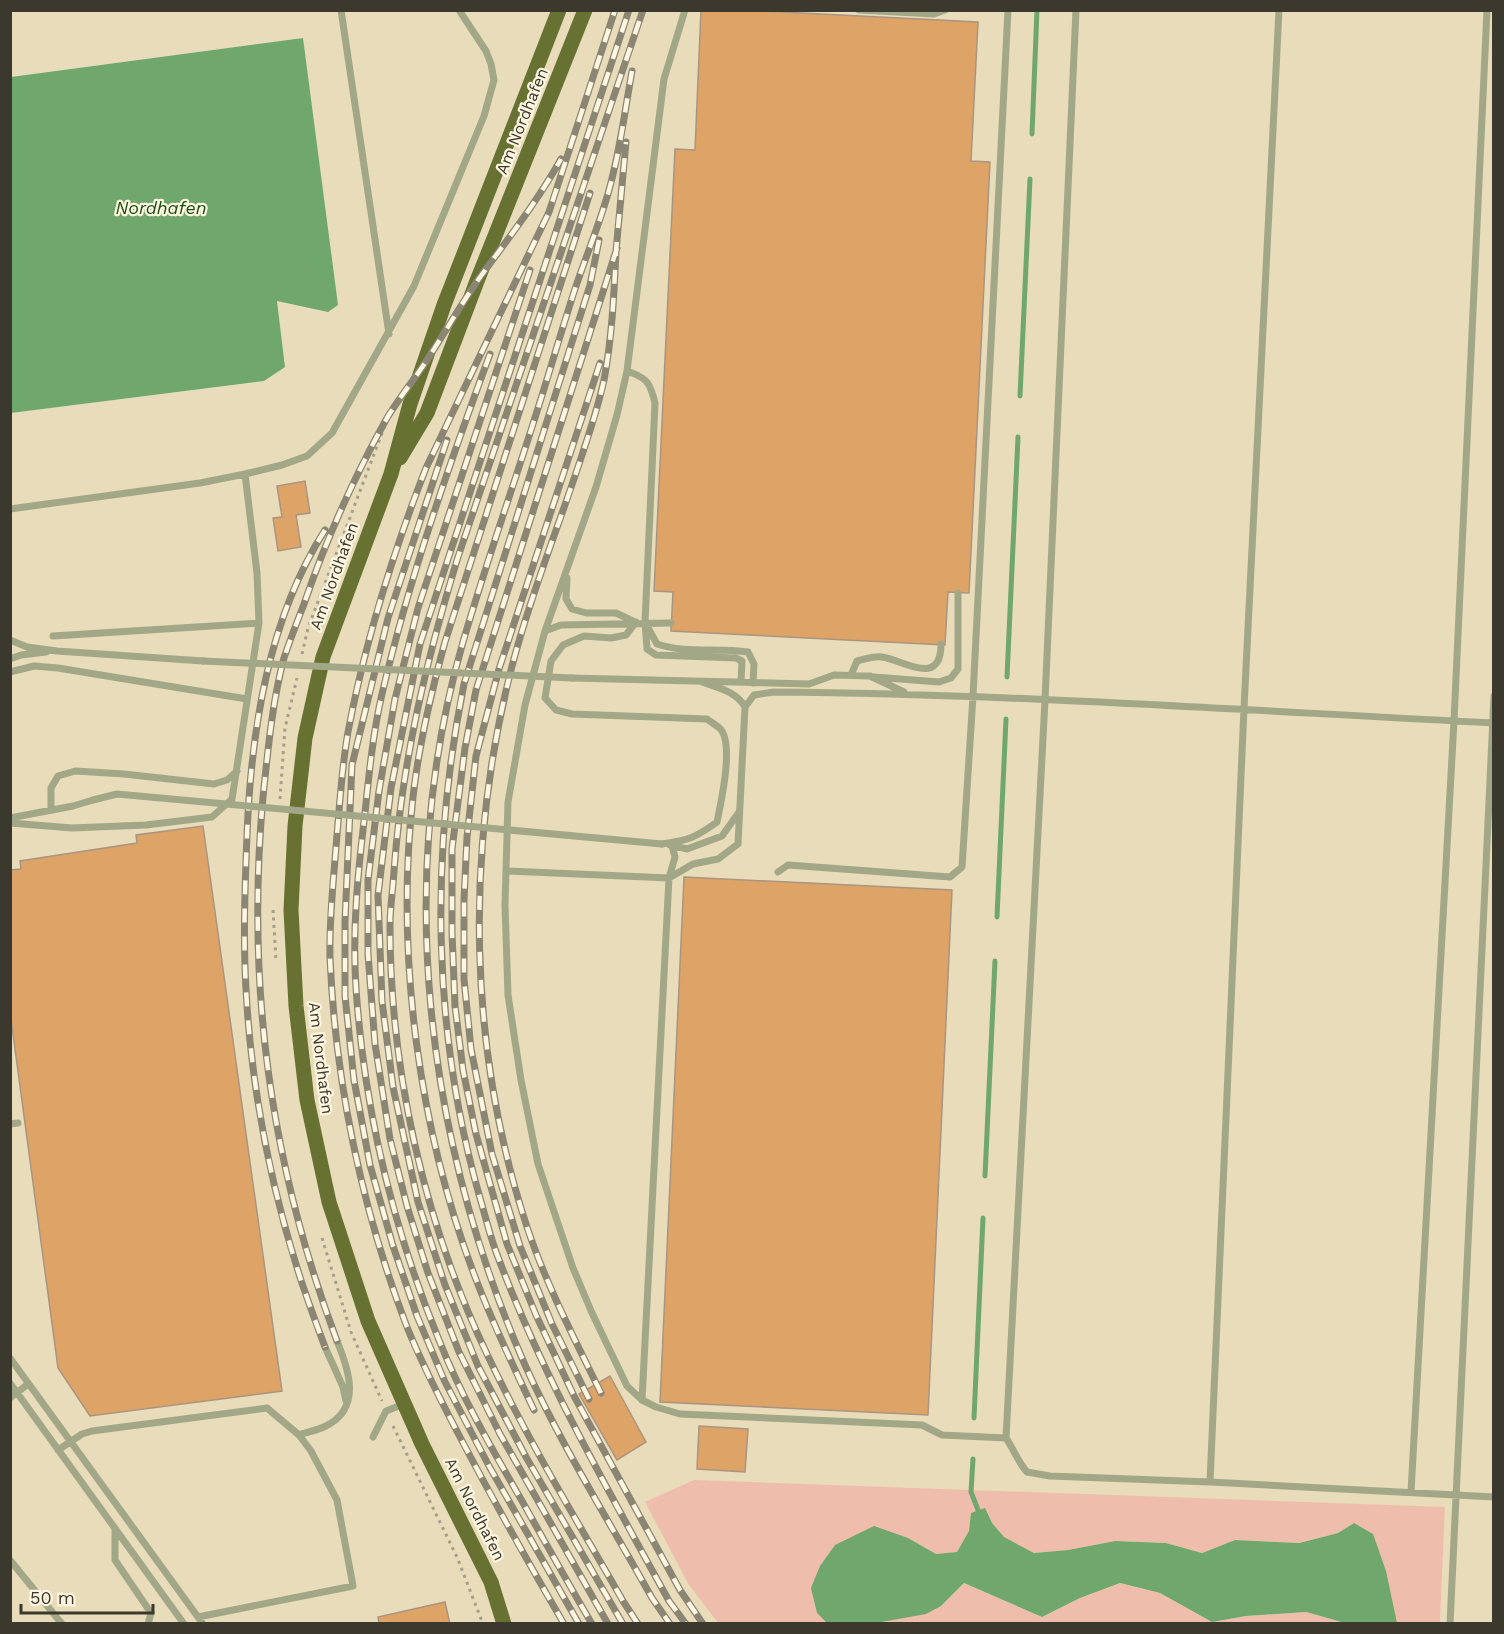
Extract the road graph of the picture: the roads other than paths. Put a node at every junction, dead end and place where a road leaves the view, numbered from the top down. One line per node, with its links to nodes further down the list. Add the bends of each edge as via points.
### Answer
1 (341, 10): 12 (lane)
2 (459, 10): 12 (lane, via 486,51 494,80 484,116 418,276)
3 (559, 10): 15 (main road, Am Nordhafen, via 444,305)
4 (585, 10): 15 (main road, Am Nordhafen, via 427,413)
5 (685, 10): 13 (lane, via 664,79)
6 (859, 10): 7 (lane, via 934,14)
7 (945, 10)
8 (1008, 10): 36 (lane)
9 (1076, 10): 39 (lane)
10 (1279, 10): 41 (lane)
11 (1487, 10): 42 (lane)
12 (388, 334): 14 (lane, via 332,433 308,456)
13 (627, 371): 17 (lane, via 596,487); 20 (lane, via 651,385 655,403)
14 (245, 474): 16 (lane); 21 (lane)
15 (391, 474): 63 (main road, Am Nordhafen, via 323,657 305,738 291,910 296,1006 307,1100 328,1202 368,1320)
16 (10, 508)
17 (567, 572): 19 (lane, via 566,600 572,609 586,613 616,612); 23 (lane)
18 (958, 593): 31 (lane, via 958,669 951,678 939,682)
19 (636, 622): 20 (lane); 23 (lane, via 561,624); 49 (lane, via 626,635 584,636 563,645 551,662 545,698 556,710 572,714 707,719 722,730 726,745 724,789 717,822 686,841)
20 (645, 622): 22 (lane); 33 (lane, via 647,649 656,655 736,657 742,662); 34 (lane, via 657,644 671,649 748,652 754,664)
21 (259, 623): 24 (lane); 38 (lane)
22 (671, 623)
23 (545, 631): 51 (lane, via 525,705 508,802)
24 (53, 636)
25 (10, 640): 27 (lane)
26 (941, 644): 30 (lane, via 941,657 932,667 917,670 880,657 857,661)
27 (57, 651): 28 (lane); 32 (lane, bridge, via 202,661)
28 (10, 658)
29 (10, 672): 38 (lane, via 34,666 58,668)
30 (851, 675): 31 (lane); 34 (lane, via 834,675 809,684)
31 (870, 676): 35 (lane)
32 (702, 682): 33 (lane); 40 (lane, via 726,690)
33 (741, 682): 34 (lane)
34 (753, 683)
35 (906, 693): 36 (lane); 40 (lane, via 774,692 754,695)
36 (973, 696): 39 (lane); 52 (lane, via 962,867 950,877 788,865)
37 (1494, 696): 43 (lane)
38 (247, 699): 44 (lane)
39 (1045, 700): 41 (lane); 66 (lane)
40 (745, 707): 46 (lane)
41 (1244, 708): 42 (lane); 69 (lane)
42 (1454, 721): 43 (lane); 70 (lane)
43 (1493, 723): 71 (lane)
44 (237, 771): 45 (lane, via 214,784 75,771 58,776 51,788); 48 (lane, via 232,799 212,817 72,828)
45 (51, 809): 47 (lane); 49 (lane, bridge, via 117,794)
46 (740, 809): 50 (lane, via 723,836 687,849); 53 (lane, via 738,844 718,859 693,864)
47 (10, 818)
48 (10, 823)
49 (662, 844): 50 (lane)
50 (672, 846): 53 (lane, via 675,857)
51 (506, 871): 53 (lane); 61 (lane, via 508,995 538,1164 592,1313 627,1386)
52 (778, 872)
53 (669, 878): 61 (lane)
54 (337, 1341): 62 (lane, via 351,1383)
55 (325, 1347): 62 (lane)
56 (10, 1358): 58 (lane)
57 (10, 1383): 59 (lane)
58 (28, 1384): 59 (lane); 67 (lane)
59 (17, 1393): 60 (lane); 68 (lane)
60 (10, 1398)
61 (642, 1400): 66 (lane, via 680,1414 922,1425 942,1435)
62 (347, 1403): 64 (lane, via 340,1417)
63 (404, 1404): 65 (lane, via 386,1411); 80 (main road, Am Nordhafen, via 491,1582)
64 (299, 1435): 67 (lane, via 267,1408 92,1431); 75 (lane, via 337,1500 353,1586)
65 (373, 1437)
66 (1006, 1438): 69 (lane, via 1027,1473)
67 (70, 1442): 68 (lane); 75 (lane)
68 (58, 1450): 73 (lane)
69 (1210, 1482): 70 (lane)
70 (1411, 1492): 71 (lane)
71 (1455, 1495): 72 (lane); 81 (lane)
72 (1494, 1497)
73 (116, 1529): 77 (lane, via 115,1560 151,1613); 78 (lane)
74 (10, 1560): 76 (lane)
75 (198, 1617): 79 (lane)
76 (62, 1623)
77 (148, 1623)
78 (184, 1623)
79 (203, 1623)
80 (504, 1623)
81 (1450, 1623)

